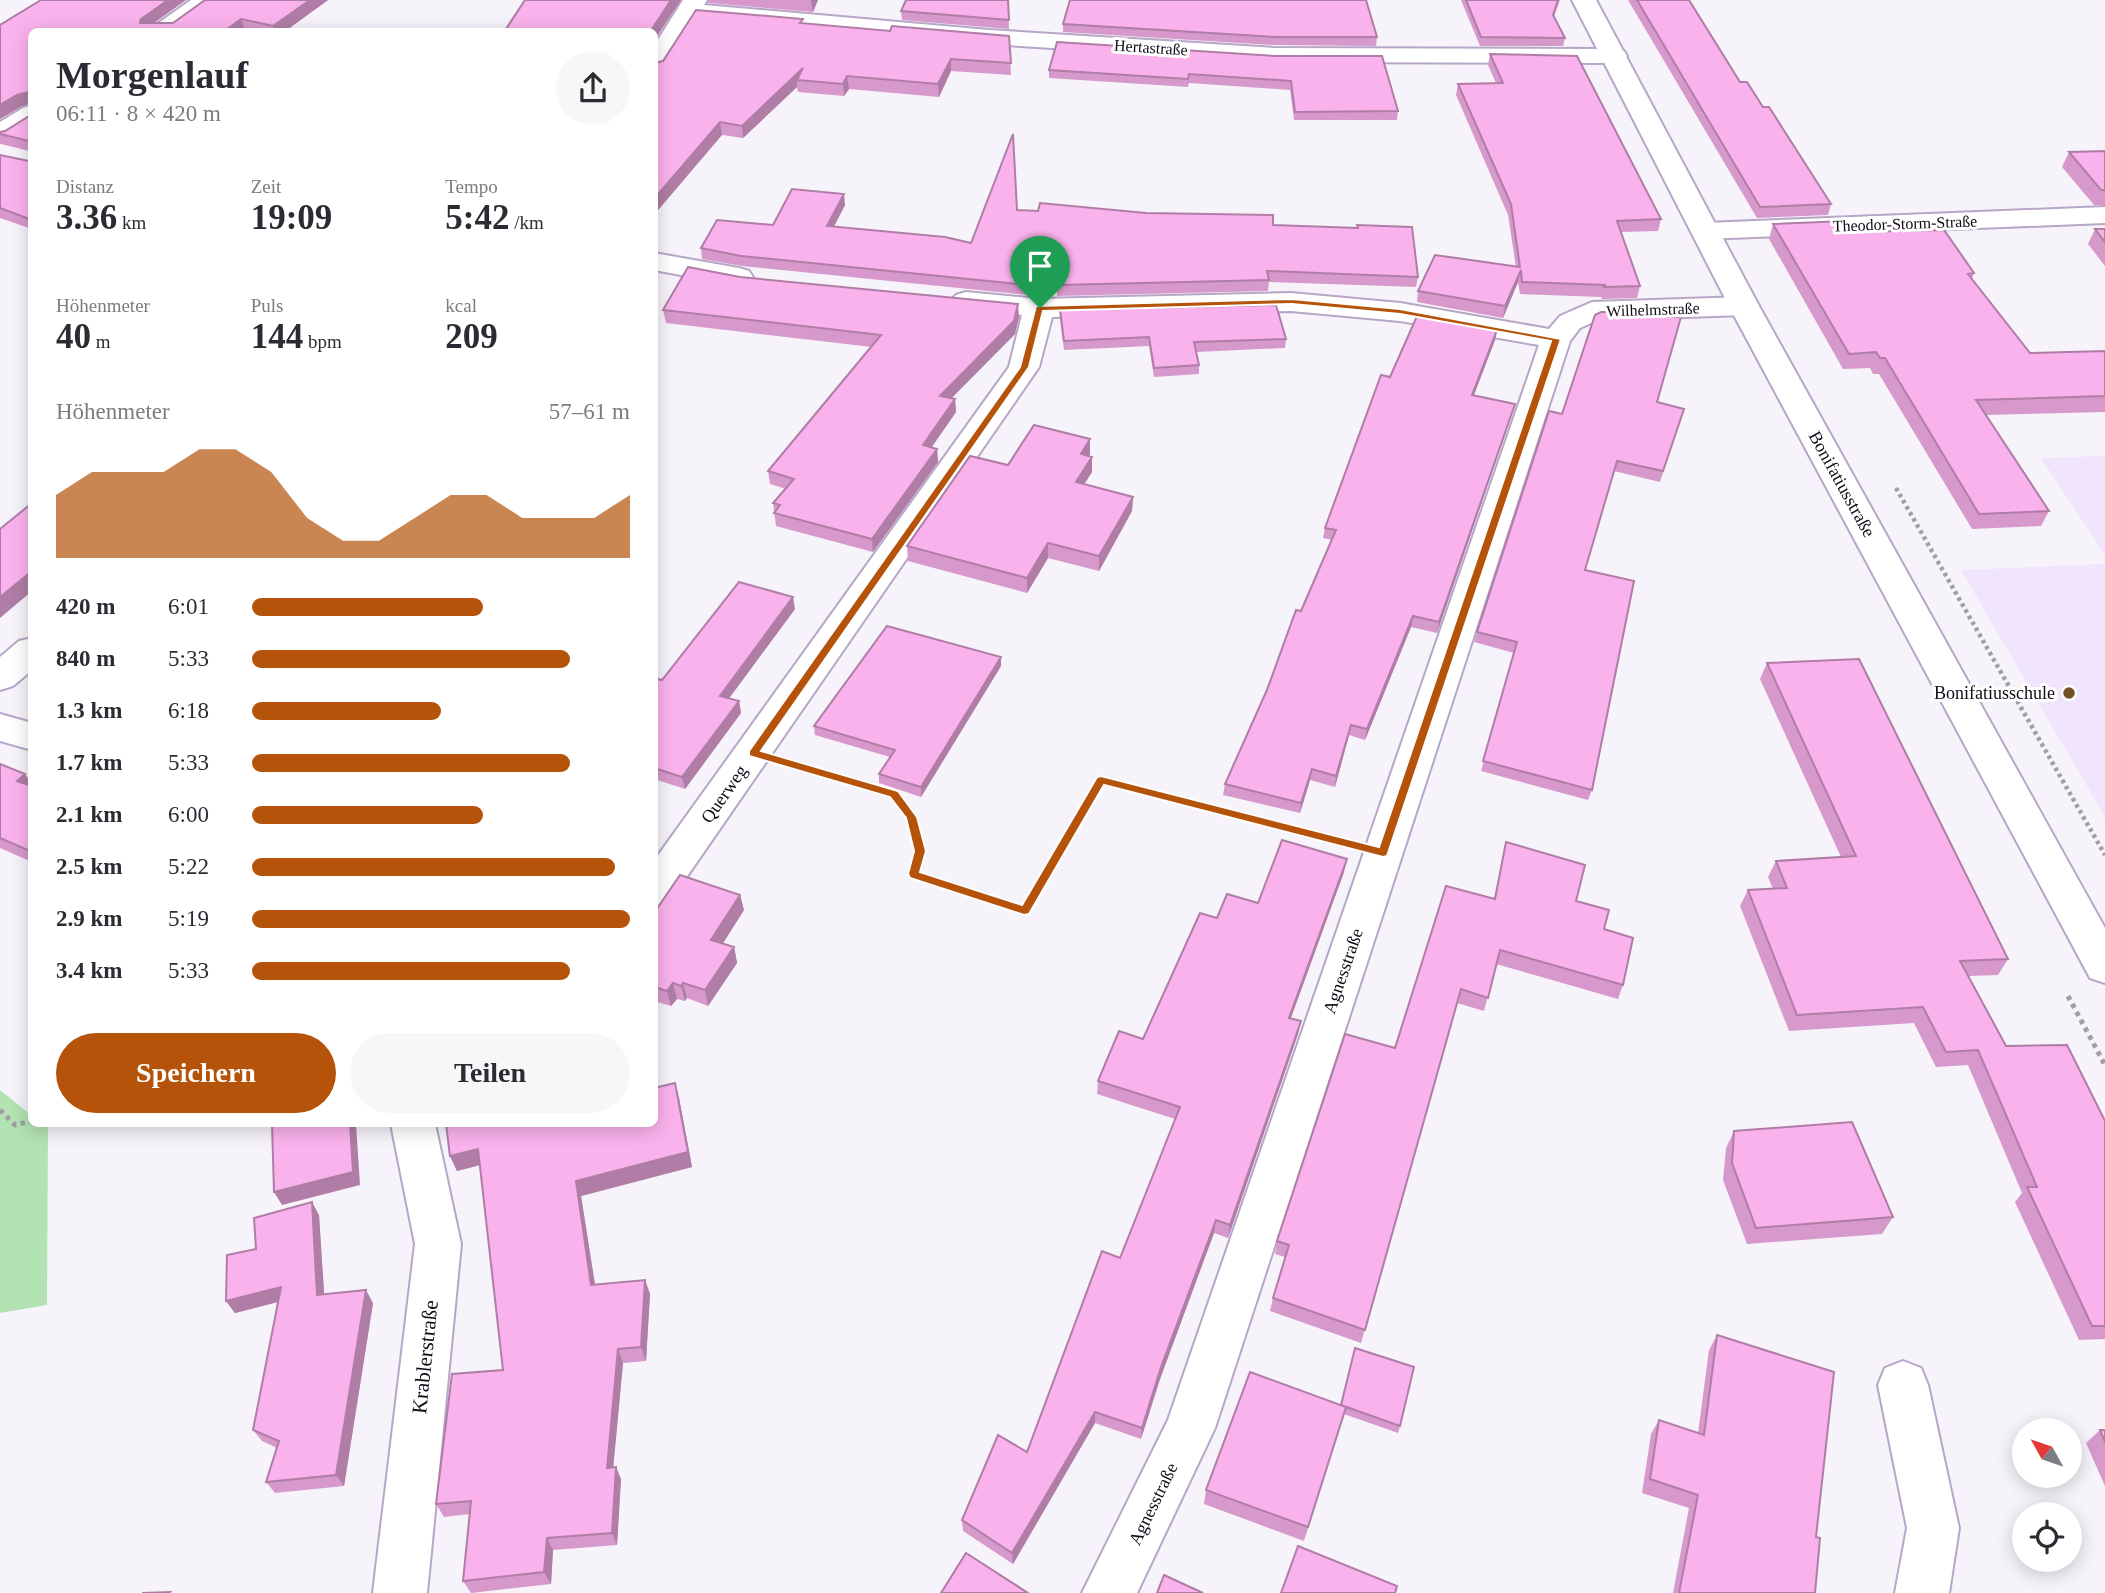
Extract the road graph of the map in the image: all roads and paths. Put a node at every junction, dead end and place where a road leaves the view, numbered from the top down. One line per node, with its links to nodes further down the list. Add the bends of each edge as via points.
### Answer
1 (207, 0): 4 (street)
2 (1584, 0): 5 (street, Bonifatiusstraße)
3 (692, 5): 5 (street, Hertastraße, via 989,37 1274,55); 6 (street)
4 (164, 28)
5 (1615, 56): 10 (street, Bonifatiusstraße)
6 (658, 60)
7 (28, 118): 8 (street)
8 (4, 149)
9 (2105, 215): 10 (street, Theodor-Storm-Straße)
10 (1705, 231): 14 (street, Bonifatiusstraße)
11 (658, 262): 12 (street)
12 (769, 281)
13 (945, 299): 15 (street)
14 (1744, 306): 16 (street, Wilhelmstraße, via 1592,312 1570,322); 24 (street, Bonifatiusstraße)
15 (1040, 308): 16 (street, via 1292,302 1400,312); 21 (street, Querweg, via 1024,367)
16 (1556, 339): 22 (street, Agnesstraße)
17 (28, 653): 18 (street)
18 (0, 677)
19 (0, 727): 20 (street)
20 (28, 736)
21 (753, 753): 22 (path, via 894,794 911,817 920,851 914,874 1024,911 1101,780); 23 (street, Querweg)
22 (1383, 853): 30 (street, Agnesstraße, via 1190,1429)
23 (658, 886)
24 (2105, 966)
25 (0, 1110): 26 (path, via 15,1125)
26 (28, 1122)
27 (414, 1127): 29 (street, Krablerstraße, via 438,1244)
28 (1903, 1385): 31 (street, via 1933,1528)
29 (400, 1593)
30 (1109, 1593)
31 (1922, 1593)

